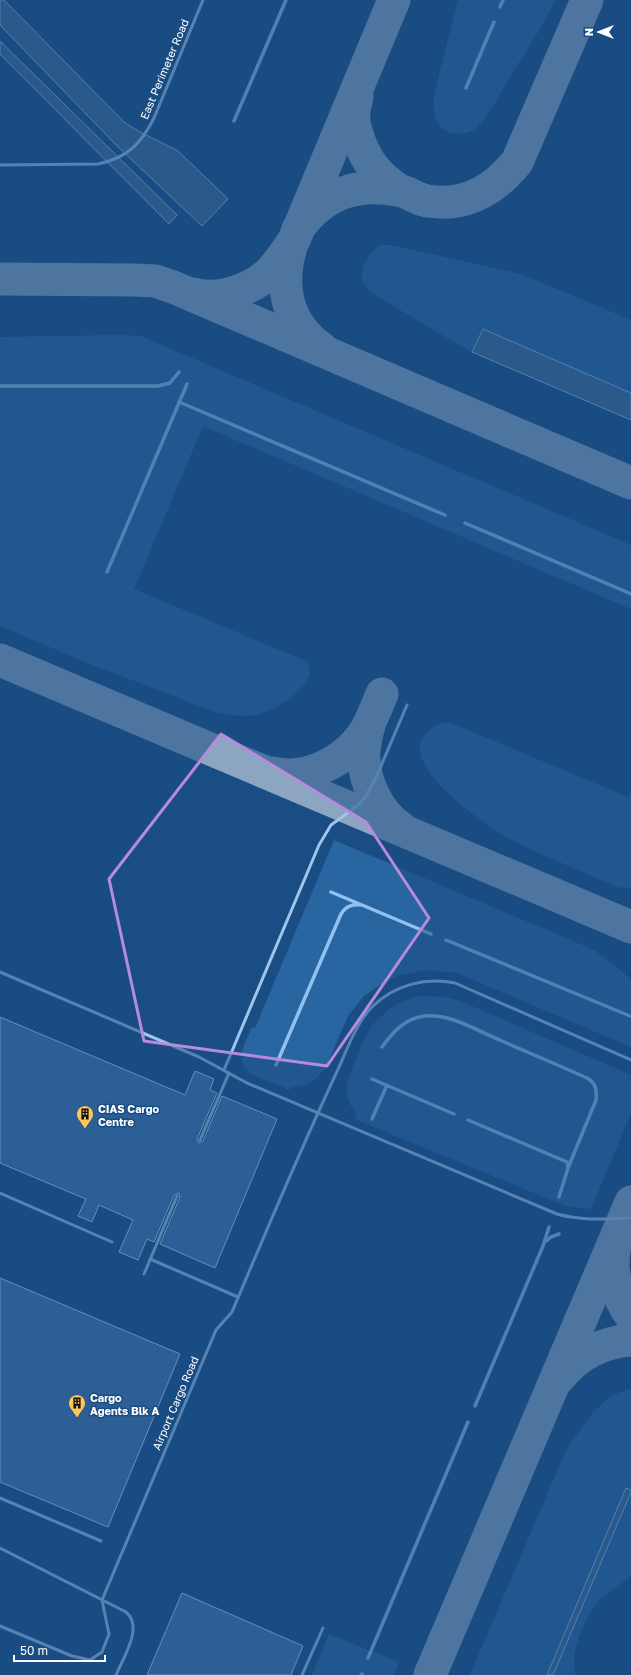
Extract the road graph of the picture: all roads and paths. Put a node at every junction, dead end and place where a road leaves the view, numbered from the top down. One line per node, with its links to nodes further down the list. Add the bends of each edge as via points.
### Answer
1 (203, 0): 2 (lane, East Perimeter Road, via 154,118 147,132 129,151 111,162 98,164)
2 (0, 165)
3 (407, 705): 6 (lane, via 366,796 331,825 319,845)
4 (0, 972): 6 (lane)
5 (631, 1060): 8 (lane, Airport Cargo Road, via 463,986 443,981 420,982 384,997 361,1021)
6 (224, 1070): 7 (lane)
7 (229, 1073): 8 (lane); 9 (lane)
8 (318, 1113): 12 (lane, via 557,1214 592,1220); 16 (lane, Airport Cargo Road)
9 (200, 1140)
10 (0, 1193): 13 (lane)
11 (177, 1196): 14 (lane)
12 (631, 1218)
13 (112, 1242)
14 (150, 1259): 15 (lane); 16 (lane)
15 (144, 1274)
16 (238, 1297): 20 (lane, Airport Cargo Road, via 232,1312 216,1330)
17 (0, 1498): 18 (lane)
18 (101, 1540)
19 (0, 1548): 20 (lane)
20 (102, 1600): 21 (lane, via 109,1634 102,1652 90,1660 72,1656); 23 (lane, via 132,1616 134,1624 134,1633)
21 (0, 1626)
22 (323, 1628): 24 (lane)
23 (116, 1675)
24 (302, 1675)

